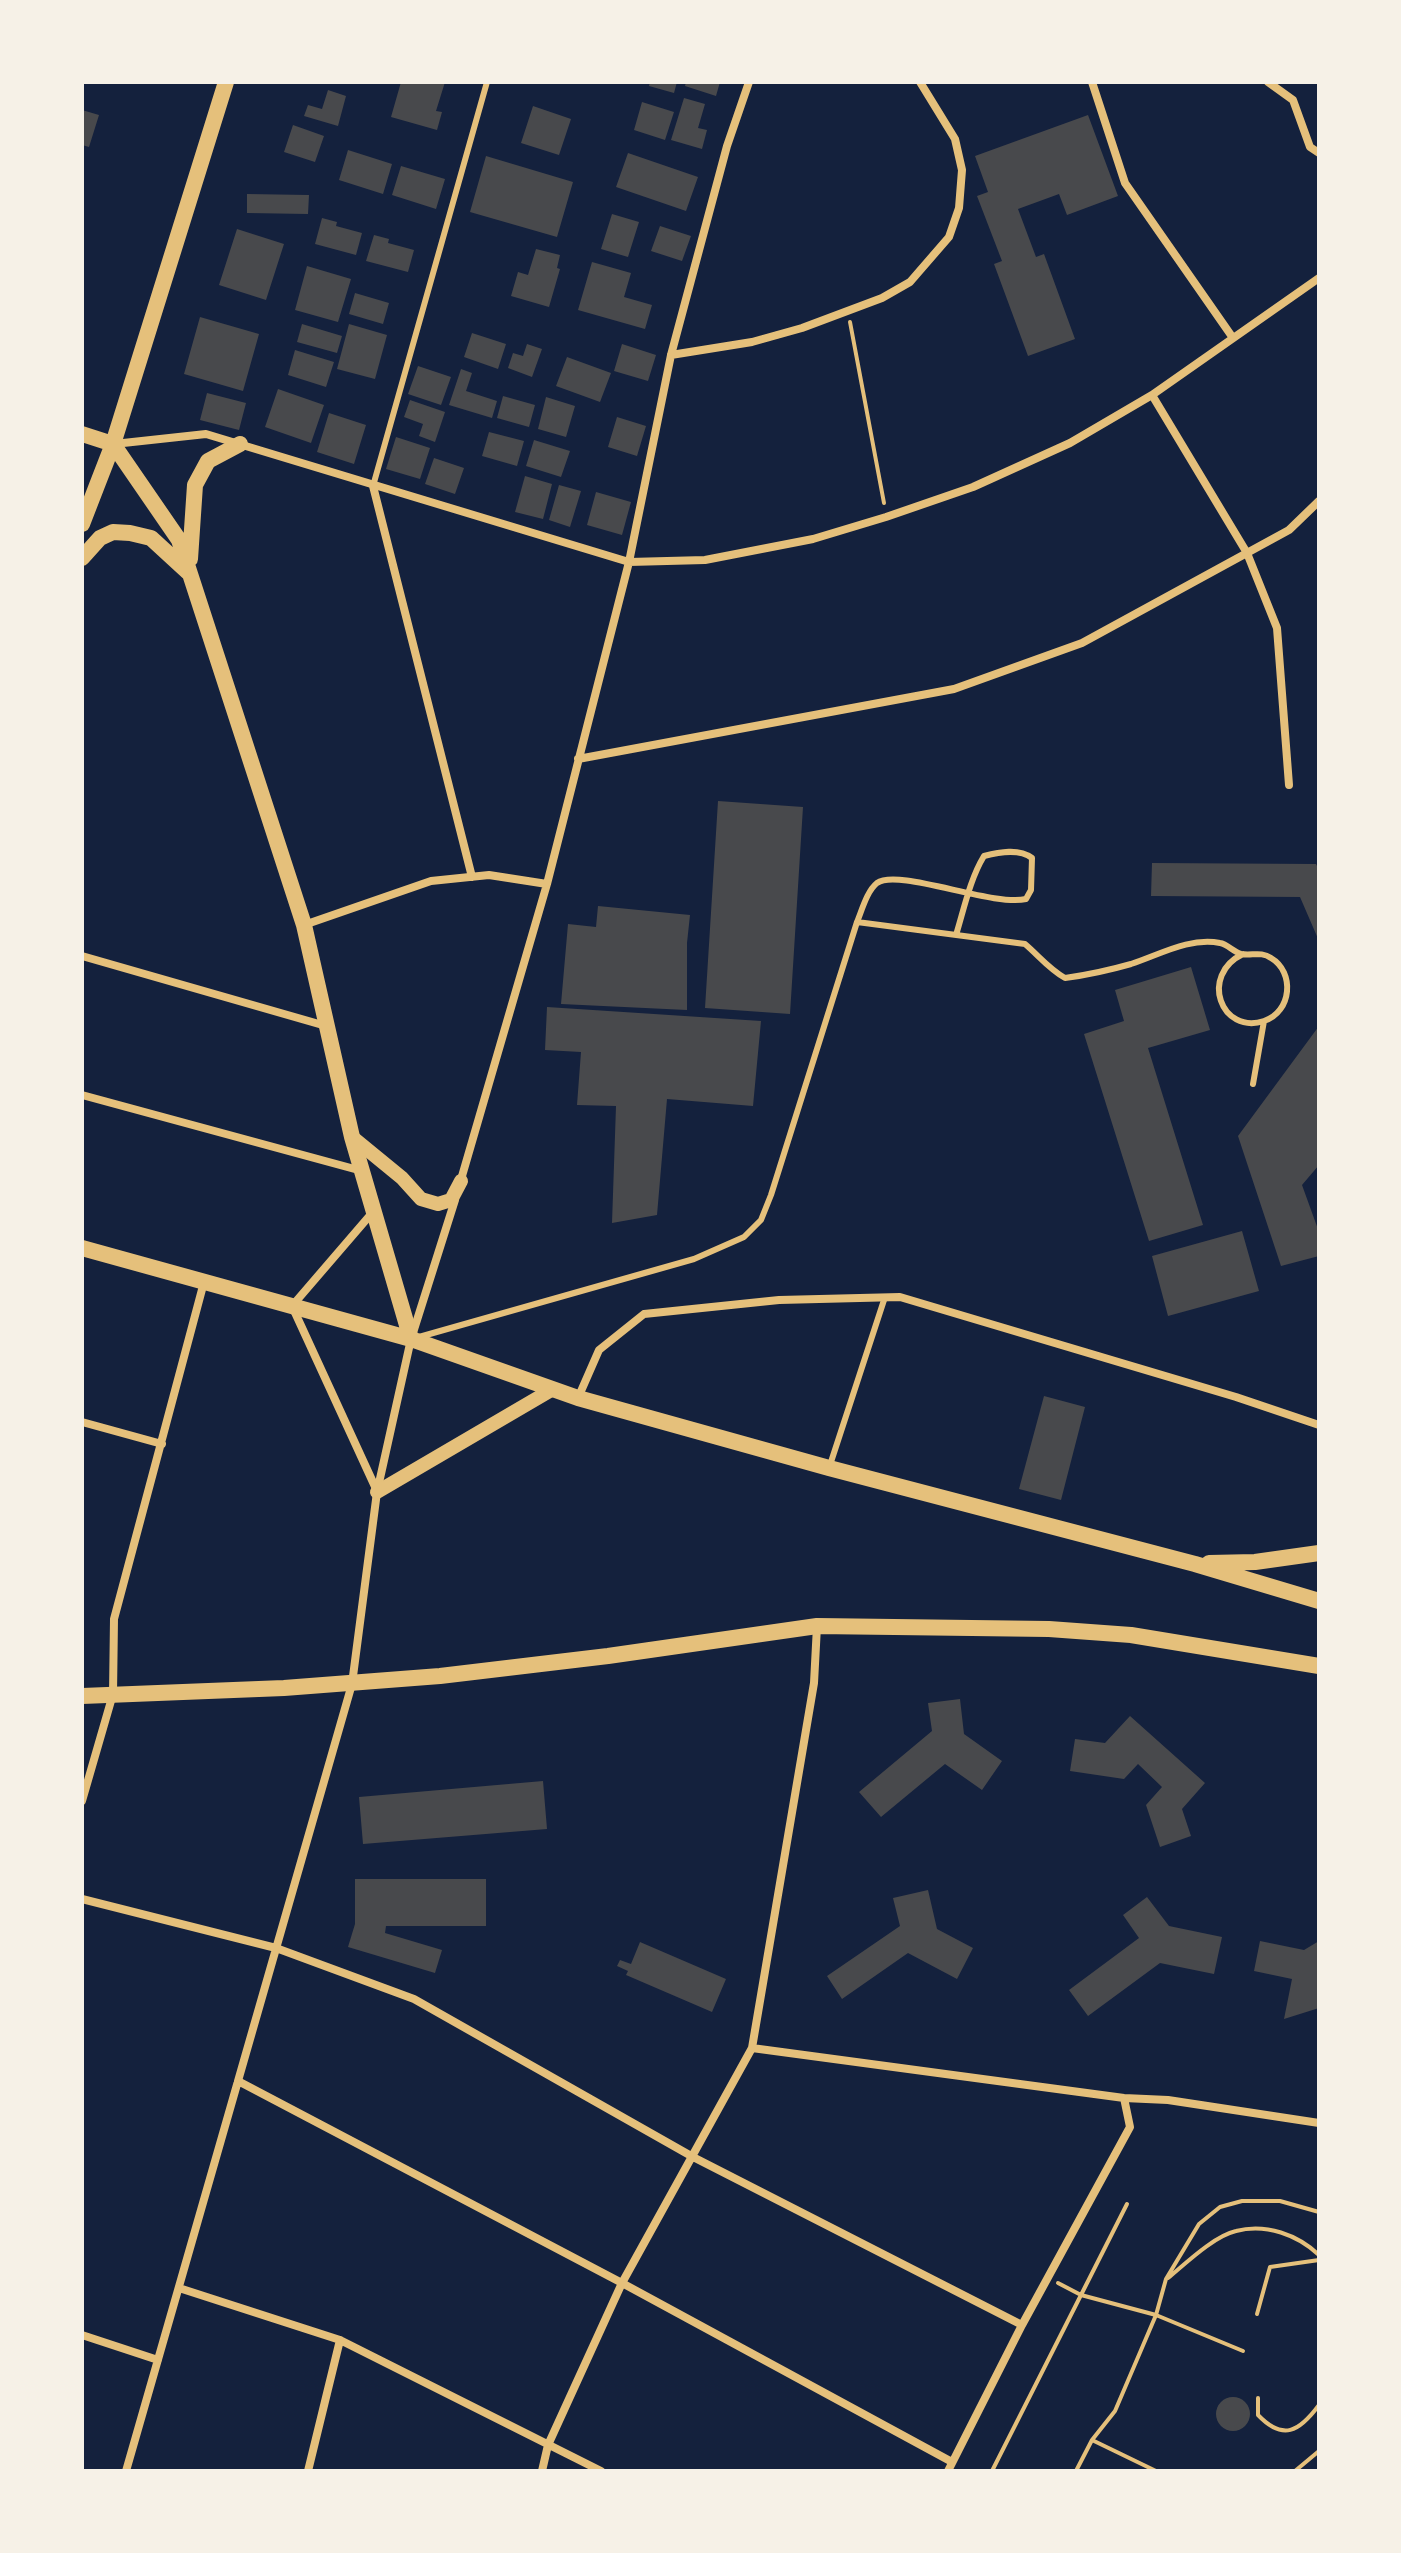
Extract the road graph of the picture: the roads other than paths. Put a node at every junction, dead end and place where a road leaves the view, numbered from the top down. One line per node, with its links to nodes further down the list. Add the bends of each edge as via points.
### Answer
1 (226, 82): 13 (main road)
2 (487, 82): 15 (lane)
3 (749, 82): 10 (street)
4 (920, 82): 10 (street, via 955,139 962,170 959,208 949,237 910,282 848,312 752,342)
5 (1092, 82): 9 (street, via 1125,183)
6 (1268, 82): 7 (street, via 1293,100 1310,147)
7 (1319, 153)
8 (1317, 282): 9 (street)
9 (1233, 338): 11 (street)
10 (671, 355): 20 (street)
11 (1152, 395): 18 (street); 20 (street, via 1070,443 973,487 886,517 813,539 705,560)
12 (82, 434): 13 (main road)
13 (113, 444): 14 (street, via 206,434); 17 (main road); 21 (main road, via 179,540)
14 (240, 444): 15 (street); 21 (main road, via 208,461 195,485)
15 (373, 486): 20 (street); 24 (street)
16 (1319, 501): 18 (street, via 1289,530)
17 (82, 524)
18 (1247, 553): 22 (street, via 1082,643 954,689); 23 (street, via 1277,628)
19 (82, 558): 21 (main road, via 100,538 130,533 151,538)
20 (629, 562): 22 (street)
21 (189, 573): 28 (main road)
22 (578, 759): 25 (street)
23 (1289, 785)
24 (472, 877): 25 (street); 28 (street, via 431,881)
25 (547, 884): 38 (street)
26 (969, 893): 26 (lane, via 984,856 1026,853 1032,858 1026,899); 27 (lane, via 891,878 877,883); 29 (lane)
27 (857, 922): 29 (lane); 44 (lane, via 771,1195 761,1220 744,1237 694,1259)
28 (304, 925): 33 (main road)
29 (956, 935): 30 (lane, via 1025,944 1065,978 1131,964 1189,943 1221,943)
30 (1243, 954): 32 (lane, via 1271,958 1288,982 1286,1002); 32 (lane, via 1221,974 1222,1003 1244,1021)
31 (82, 956): 33 (street)
32 (1264, 1021): 34 (lane)
33 (327, 1026): 36 (main road)
34 (1253, 1084)
35 (82, 1095): 37 (street)
36 (352, 1137): 37 (main road); 38 (street, via 421,1199 438,1204 451,1200)
37 (362, 1171): 39 (main road)
38 (461, 1181): 44 (street)
39 (374, 1211): 43 (street); 44 (main road)
40 (82, 1248): 41 (main road)
41 (204, 1282): 43 (main road); 49 (street)
42 (885, 1297): 46 (street, via 779,1300 644,1314 599,1350); 48 (street, via 900,1297); 50 (lane)
43 (292, 1306): 44 (main road); 51 (street)
44 (411, 1339): 45 (main road); 51 (street)
45 (553, 1389): 46 (main road); 51 (street)
46 (578, 1398): 50 (main road)
47 (82, 1422): 49 (street)
48 (1319, 1425)
49 (162, 1444): 58 (street, via 114,1619)
50 (829, 1468): 53 (main road)
51 (377, 1492): 57 (street)
52 (1319, 1553): 53 (main road)
53 (1195, 1564): 54 (main road)
54 (1319, 1601)
55 (817, 1626): 56 (main road, via 1131,1635); 57 (main road); 63 (street, via 814,1683)
56 (1319, 1666)
57 (352, 1684): 58 (main road); 62 (street)
58 (113, 1694): 59 (main road); 60 (street)
59 (82, 1696)
60 (82, 1801)
61 (82, 1899): 62 (street)
62 (276, 1948): 64 (street); 67 (street, via 414,1999)
63 (752, 2048): 65 (street); 67 (street)
64 (238, 2081): 68 (street); 69 (street)
65 (1124, 2098): 66 (street); 70 (street, via 1130,2127)
66 (1319, 2123)
67 (693, 2157): 68 (street); 70 (street)
68 (622, 2283): 74 (street); 75 (street)
69 (179, 2288): 72 (street); 73 (street)
70 (1022, 2325): 75 (street)
71 (82, 2335): 73 (street)
72 (340, 2340): 74 (street); 77 (street)
73 (158, 2360): 76 (street)
74 (548, 2445): 78 (street); 79 (street)
75 (950, 2467)
76 (126, 2471)
77 (308, 2471)
78 (542, 2471)
79 (601, 2471)

